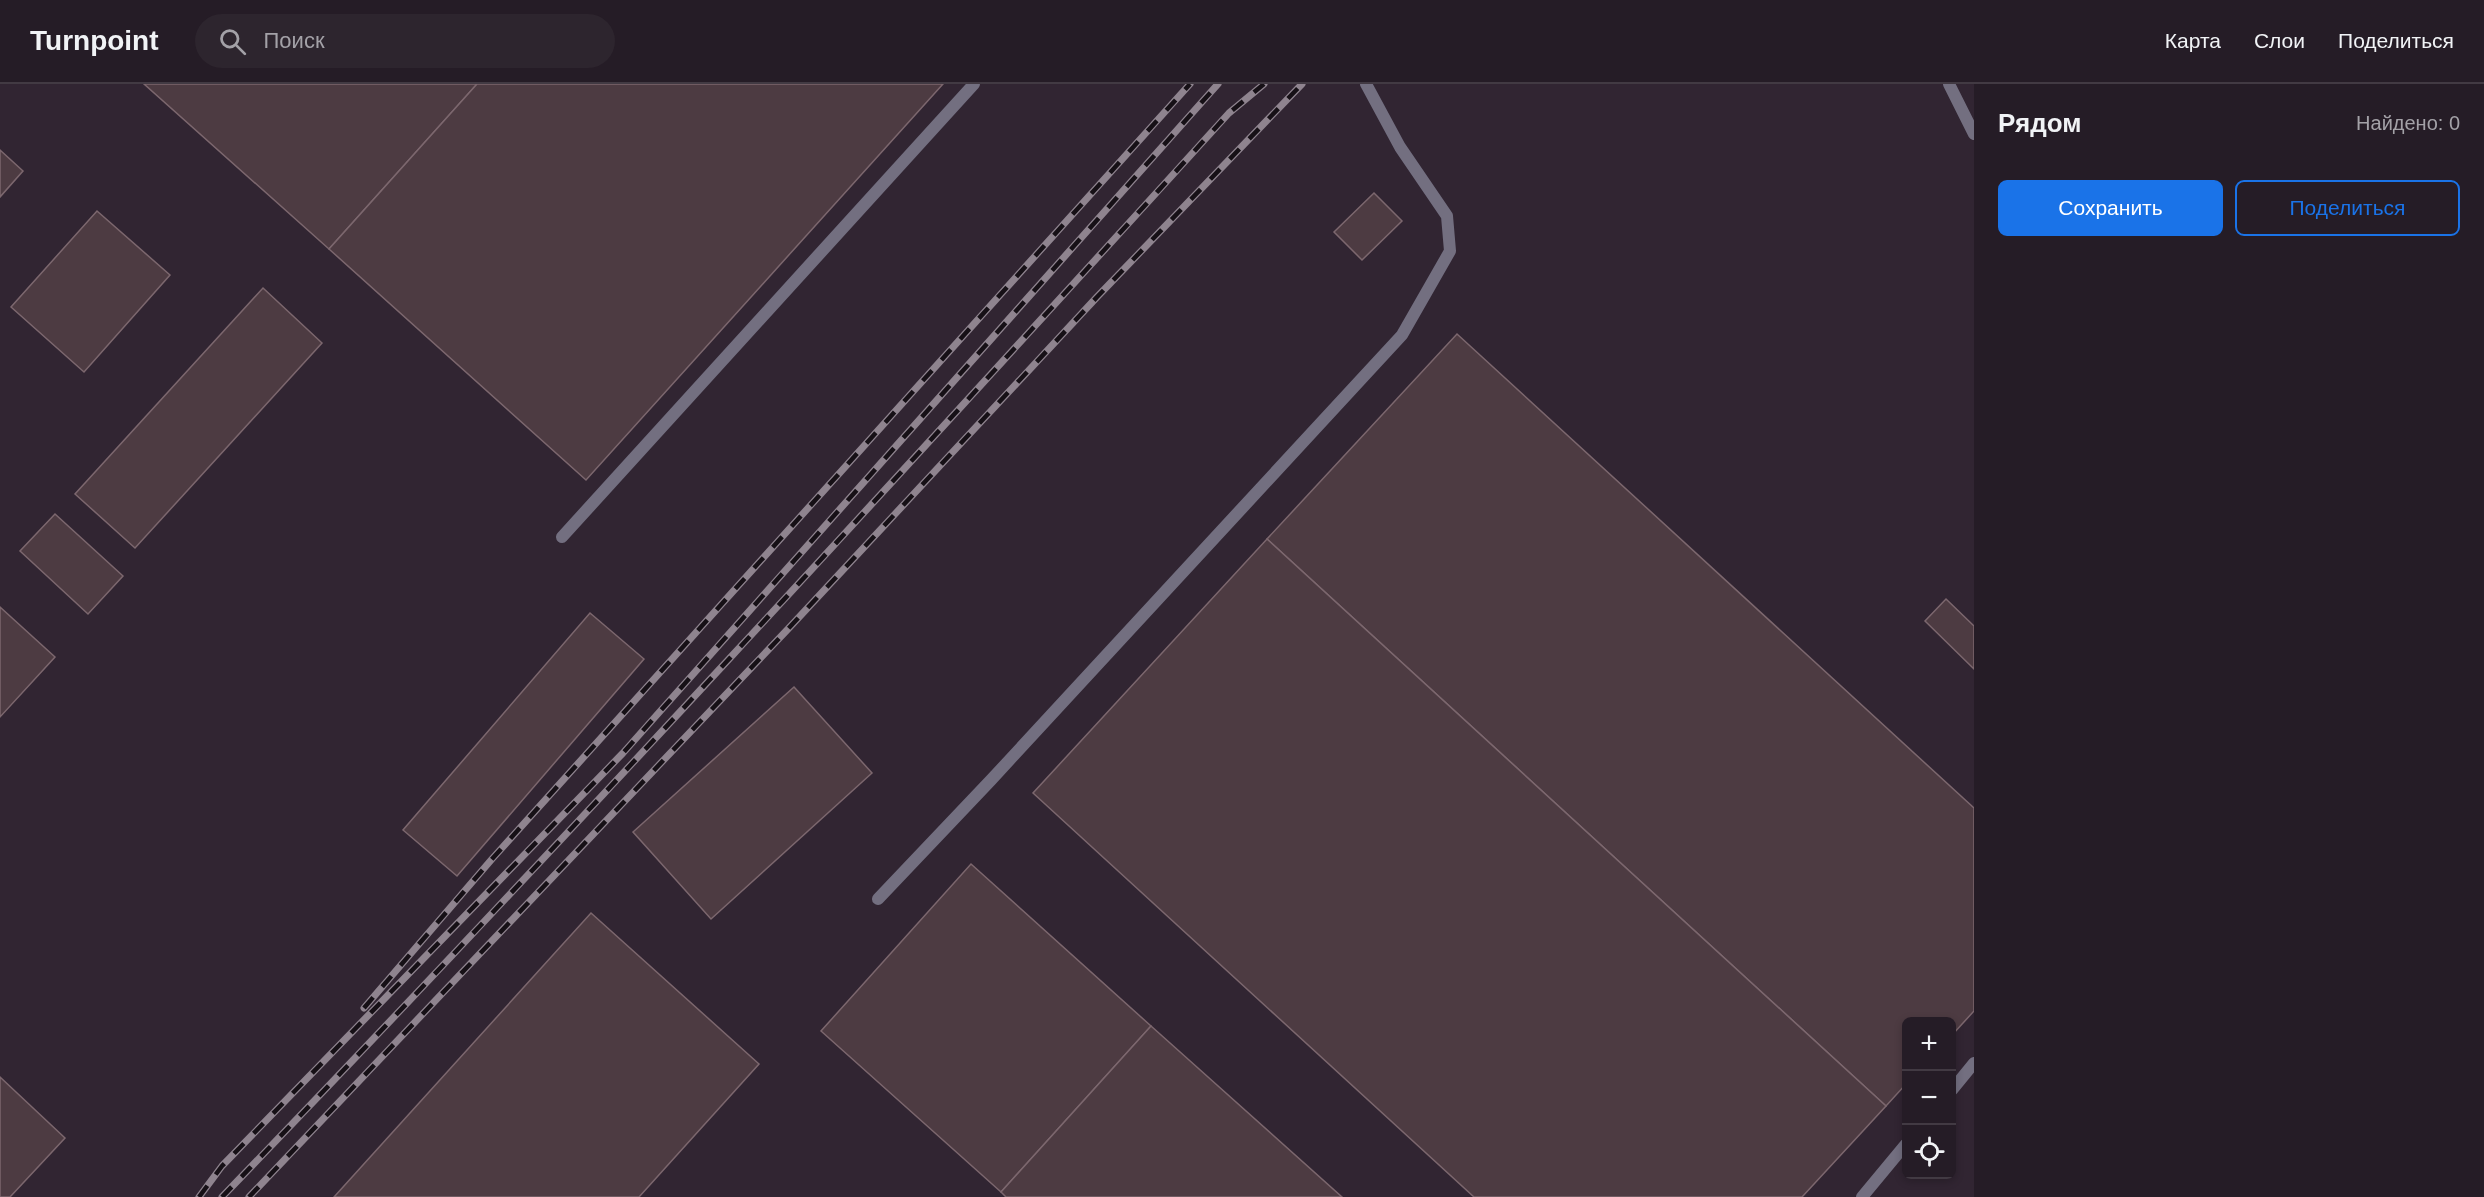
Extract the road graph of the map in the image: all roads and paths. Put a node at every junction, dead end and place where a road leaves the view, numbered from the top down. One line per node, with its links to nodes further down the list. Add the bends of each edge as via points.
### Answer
1 (974, 84): 5 (lane)
2 (1366, 84): 6 (lane, via 1400,147 1447,216 1450,251 1402,335)
3 (1949, 84): 4 (lane)
4 (1974, 134)
5 (562, 537)
6 (878, 899)
7 (1974, 1063): 8 (lane)
8 (1956, 1085)
9 (1902, 1149): 10 (lane)
10 (1862, 1197)

